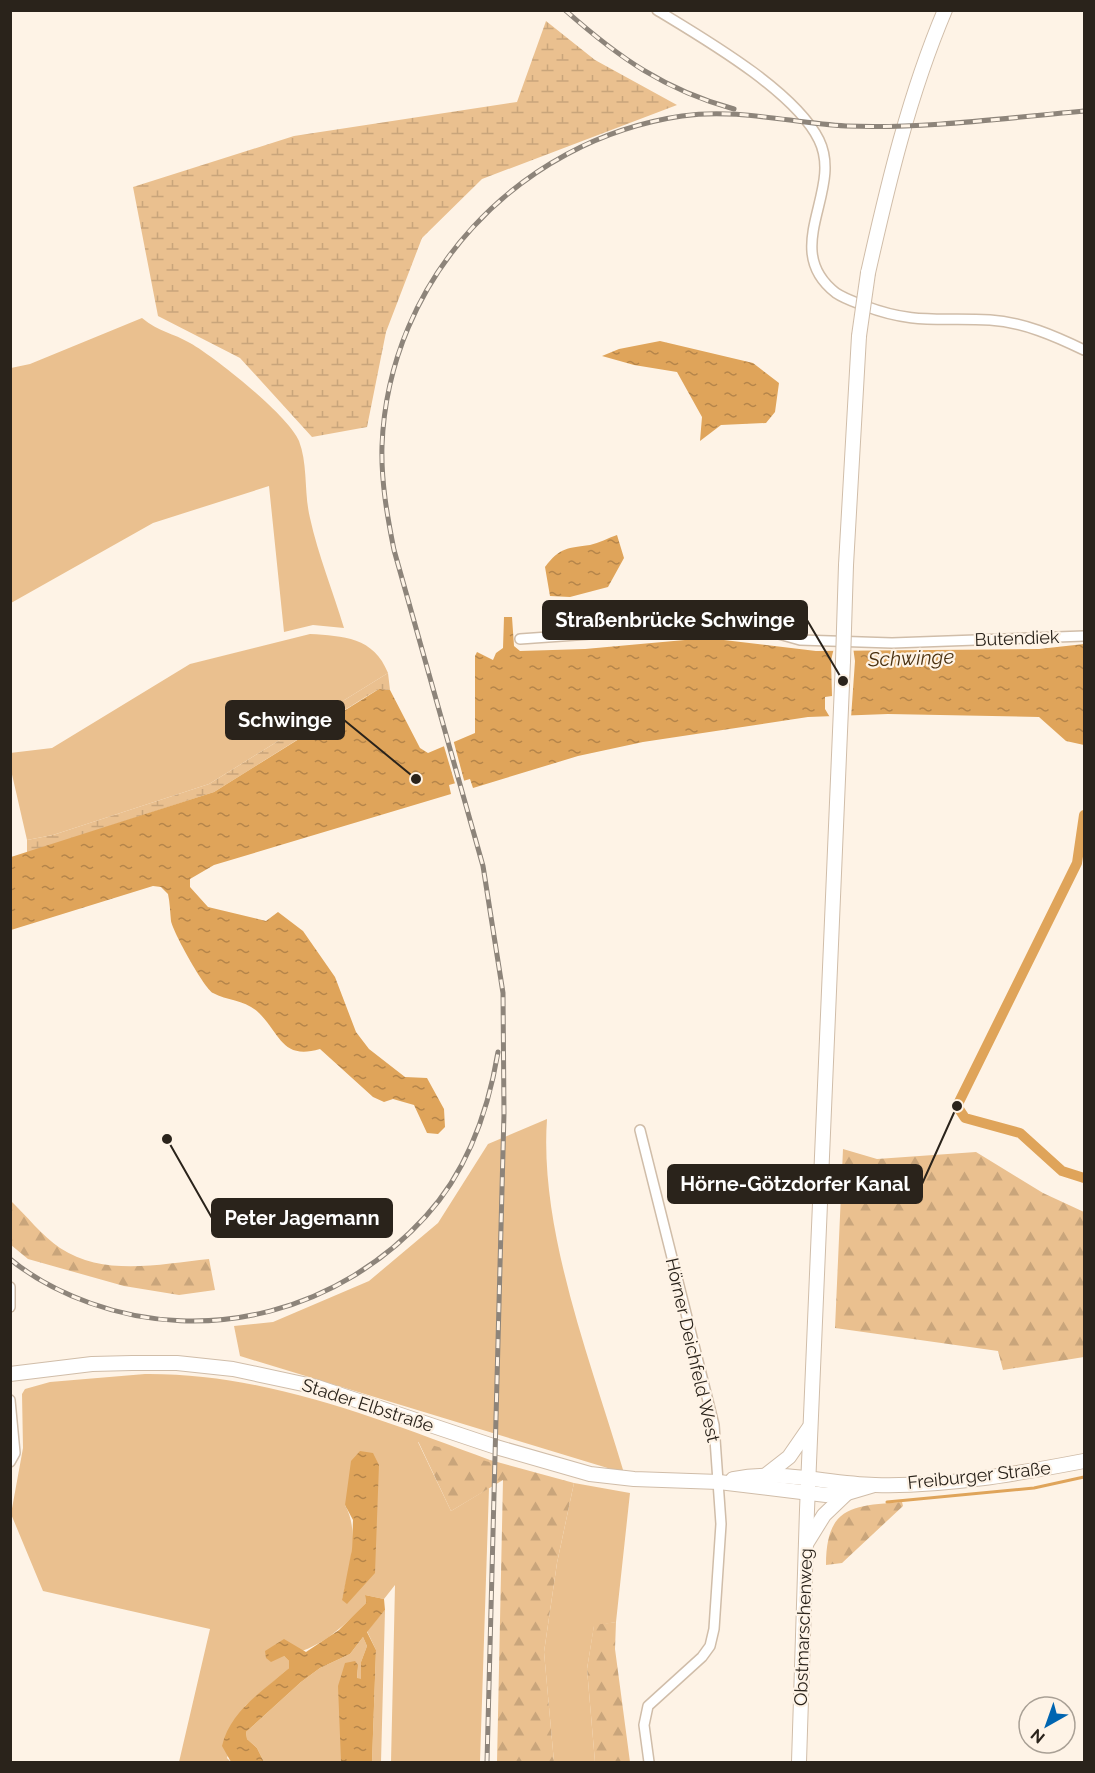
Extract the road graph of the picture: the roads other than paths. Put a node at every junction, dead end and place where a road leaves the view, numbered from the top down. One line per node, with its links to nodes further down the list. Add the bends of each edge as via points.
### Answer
1 (657, 10): 3 (street, via 761,78 782,96 820,141 823,184 812,241 813,264 823,281 837,293 887,314 920,321 990,320 1027,326)
2 (945, 10): 11 (main road, Obstmarschenweg, bridge, via 915,90 883,207 859,336)
3 (1084, 350)
4 (1084, 636): 5 (street, Butendiek, via 892,643 800,640 758,628 717,625)
5 (520, 639)
6 (640, 1130): 16 (street, Hörner Deichfeld West, via 714,1425)
7 (10, 1287): 8 (street)
8 (10, 1307)
9 (10, 1374): 16 (main road, Stader Elbstraße, via 132,1363 233,1369 317,1387 590,1474)
10 (10, 1400): 13 (street, via 15,1453)
11 (810, 1426): 14 (main road, via 789,1457); 15 (main road, Obstmarschenweg)
12 (1084, 1461): 17 (main road, Freiburger Straße, via 979,1478)
13 (10, 1462)
14 (765, 1475): 15 (main road, Stader Elbstraße); 16 (main road, Stader Elbstraße)
15 (808, 1477): 17 (main road, Freiburger Straße); 18 (main road, Obstmarschenweg)
16 (719, 1482): 18 (main road, Stader Elbstraße); 21 (street, Hörner Deichfeld West, via 721,1524 710,1646 648,1706 644,1725)
17 (874, 1485): 19 (main road, Freiburger Straße)
18 (808, 1492): 19 (main road, Freiburger Straße); 20 (main road, Obstmarschenweg)
19 (848, 1493): 20 (main road, via 824,1515)
20 (806, 1546): 22 (main road, Obstmarschenweg)
21 (650, 1762)
22 (799, 1762)

